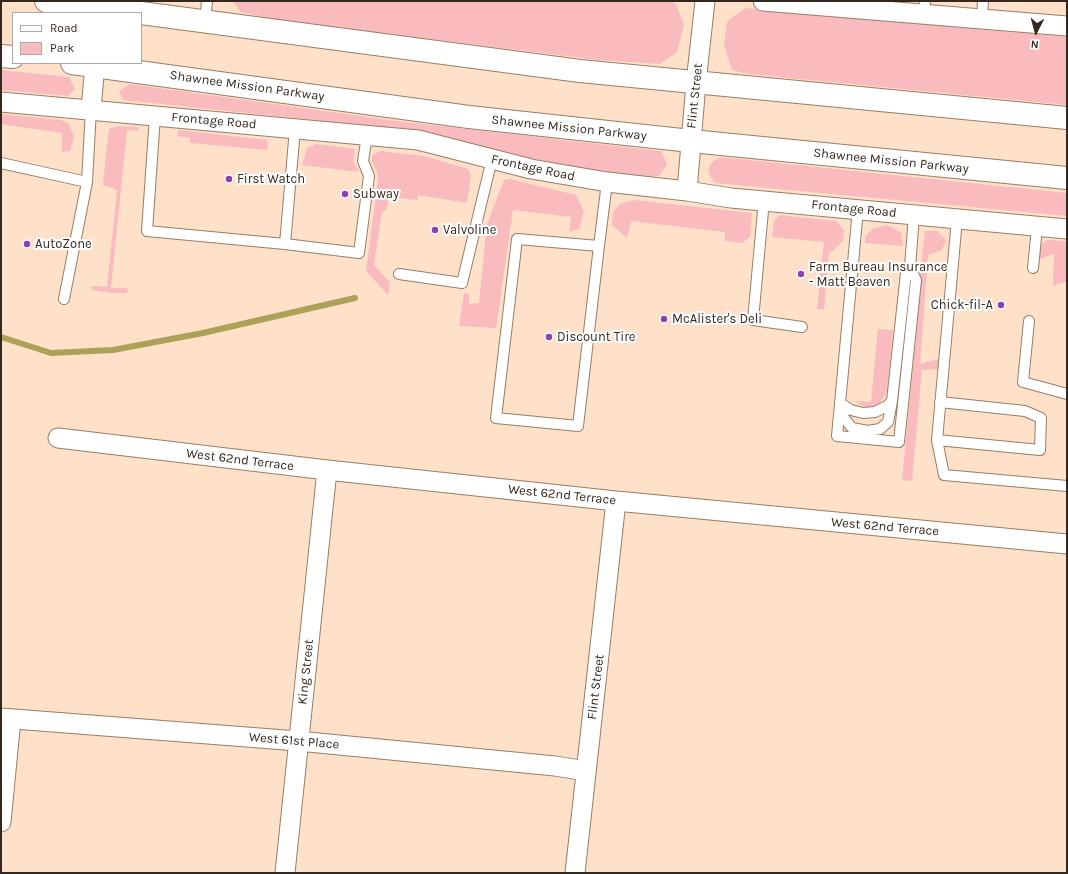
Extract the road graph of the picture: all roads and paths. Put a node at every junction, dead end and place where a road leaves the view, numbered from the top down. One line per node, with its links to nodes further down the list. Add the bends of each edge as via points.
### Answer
1 (46, 1): 8 (highway)
2 (706, 1): 15 (street, Flint Street)
3 (763, 1): 4 (street)
4 (823, 3): 5 (street)
5 (924, 8): 6 (street)
6 (982, 10): 10 (street)
7 (206, 11): 9 (highway); 15 (highway, via 483,59)
8 (132, 12)
9 (142, 13)
10 (1067, 26)
11 (1, 56): 12 (highway)
12 (12, 57)
13 (84, 64): 14 (highway, Shawnee Mission Parkway)
14 (95, 65): 17 (street); 22 (highway, Shawnee Mission Parkway, via 469,117)
15 (696, 83): 19 (highway); 22 (street, Flint Street)
16 (1, 102): 17 (street, Frontage Road)
17 (91, 110): 18 (street, Frontage Road); 26 (lane)
18 (155, 116): 20 (street, Frontage Road); 35 (lane, via 147,231)
19 (1067, 118)
20 (295, 129): 21 (street, Frontage Road); 35 (lane)
21 (366, 136): 23 (street, Frontage Road, via 418,140); 35 (lane, via 363,161 369,176 359,253)
22 (691, 141): 25 (highway, Shawnee Mission Parkway); 28 (street, Flint Street)
23 (492, 159): 27 (street, Frontage Road, via 531,169); 39 (lane, via 462,283)
24 (1, 163): 26 (lane)
25 (1067, 178)
26 (87, 182): 40 (lane)
27 (607, 182): 28 (street, Frontage Road); 36 (lane)
28 (687, 191): 29 (street, Frontage Road)
29 (764, 200): 30 (street, Frontage Road); 42 (lane, via 753,320)
30 (858, 209): 31 (street, Frontage Road); 46 (lane)
31 (914, 215): 32 (street, Frontage Road); 37 (lane)
32 (957, 219): 33 (street, Frontage Road); 45 (lane)
33 (1037, 226): 34 (street, Frontage Road); 38 (lane)
34 (1067, 229)
35 (284, 244)
36 (599, 246): 36 (lane, via 578,426 496,418 517,239)
37 (910, 267): 44 (lane, via 906,273); 46 (lane, via 916,280 899,442 837,436)
38 (1033, 268)
39 (399, 274)
40 (64, 299)
41 (1029, 321): 43 (lane, via 1023,382)
42 (802, 327)
43 (1067, 394)
44 (892, 401): 46 (lane, via 876,412 863,413 851,410); 46 (lane, via 888,422 880,429 868,431 852,428 844,418)
45 (940, 402): 48 (lane); 48 (lane, via 1025,410 1041,418 1040,450)
46 (840, 403)
47 (58, 438): 49 (street, West 62nd Terrace)
48 (937, 440): 50 (lane, via 944,475)
49 (327, 470): 51 (street, West 62nd Terrace); 54 (street, King Street)
50 (1067, 486)
51 (616, 501): 52 (street, West 62nd Terrace); 55 (street, Flint Street)
52 (1067, 544)
53 (6, 718): 54 (street, West 61st Place); 56 (street)
54 (298, 741): 55 (street, West 61st Place); 57 (street, King Street)
55 (586, 771): 58 (street, Flint Street)
56 (1, 822)
57 (285, 873)
58 (575, 873)

